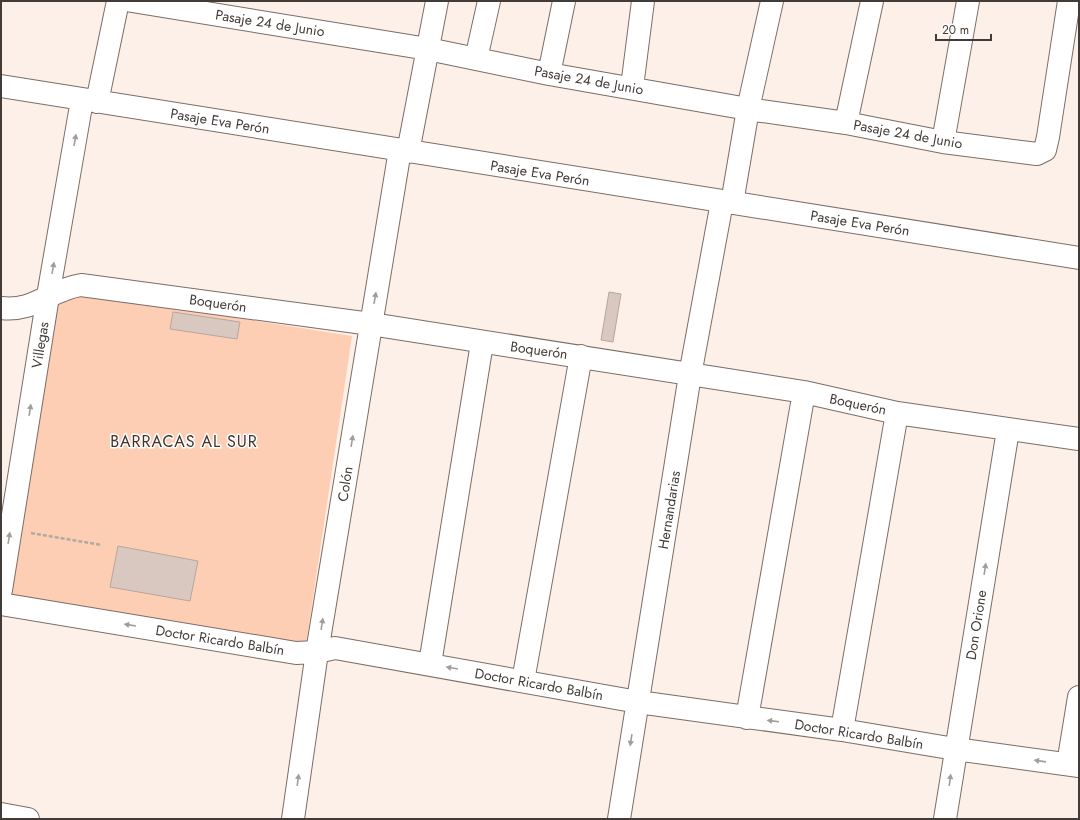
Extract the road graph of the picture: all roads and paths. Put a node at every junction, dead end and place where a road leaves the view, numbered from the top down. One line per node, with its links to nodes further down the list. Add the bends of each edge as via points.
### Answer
1 (118, 1): 16 (street, Villegas)
2 (132, 1): 11 (street, Pasaje 24 de Junio)
3 (437, 1): 11 (street, Colón)
4 (489, 1): 12 (street)
5 (564, 1): 13 (street)
6 (643, 1): 15 (street)
7 (772, 1): 17 (street, Hernandarias)
8 (872, 1): 18 (street)
9 (968, 1): 19 (street)
10 (1069, 1): 19 (street, Pasaje 24 de Junio, via 1045,150 1037,154)
11 (428, 49): 12 (street, Pasaje 24 de Junio); 20 (street, Colón)
12 (476, 59): 13 (street, Pasaje 24 de Junio)
13 (549, 74): 15 (street, Pasaje 24 de Junio)
14 (1, 86): 16 (street, Pasaje Eva Perón)
15 (632, 87): 17 (street, Pasaje 24 de Junio)
16 (90, 101): 20 (street, Pasaje Eva Perón); 23 (street, Villegas, one-way to 16)
17 (748, 109): 18 (street, Pasaje 24 de Junio); 21 (street, Hernandarias)
18 (846, 123): 19 (street, Pasaje 24 de Junio)
19 (943, 142)
20 (404, 151): 21 (street, Pasaje Eva Perón); 25 (street, Colón, one-way to 20)
21 (727, 203): 22 (street, Pasaje Eva Perón); 28 (street, Hernandarias)
22 (1079, 258)
23 (48, 296): 24 (street, Boquerón, via 27,307); 25 (street, Boquerón, via 67,287 81,285); 33 (street, Villegas, one-way to 23)
24 (1, 308)
25 (371, 324): 26 (street, Boquerón); 37 (street, Colón, one-way to 25)
26 (482, 343): 27 (street, Boquerón); 38 (street)
27 (581, 356): 28 (street, Boquerón); 39 (street)
28 (690, 375): 29 (street, Boquerón); 41 (street, Hernandarias)
29 (804, 392): 30 (street, Boquerón); 42 (street)
30 (896, 413): 31 (street, Boquerón); 43 (street)
31 (1008, 430): 32 (street, Boquerón); 44 (street, Don Orione, one-way to 31)
32 (1079, 439)
33 (11, 529): 34 (path); 35 (street, Villegas, one-way to 33)
34 (102, 545)
35 (1, 590)
36 (1, 604): 37 (street, Doctor Ricardo Balbín, one-way to 36, via 296,653)
37 (317, 652): 38 (street, Doctor Ricardo Balbín, via 335,648); 48 (street, Colón, one-way to 37)
38 (430, 664): 39 (street, Doctor Ricardo Balbín, one-way to 38)
39 (523, 681): 41 (street, Doctor Ricardo Balbín)
40 (1079, 697): 45 (street)
41 (638, 702): 42 (street, Doctor Ricardo Balbín); 49 (street, Hernandarias, one-way to 49)
42 (747, 718): 43 (street, Doctor Ricardo Balbín, one-way to 42)
43 (842, 730): 44 (street, Doctor Ricardo Balbín)
44 (955, 749): 45 (street, Doctor Ricardo Balbín, one-way to 44); 50 (street, Don Orione, one-way to 44)
45 (1073, 765)
46 (1, 814): 47 (street)
47 (28, 819)
48 (293, 819)
49 (619, 819)
50 (945, 819)

